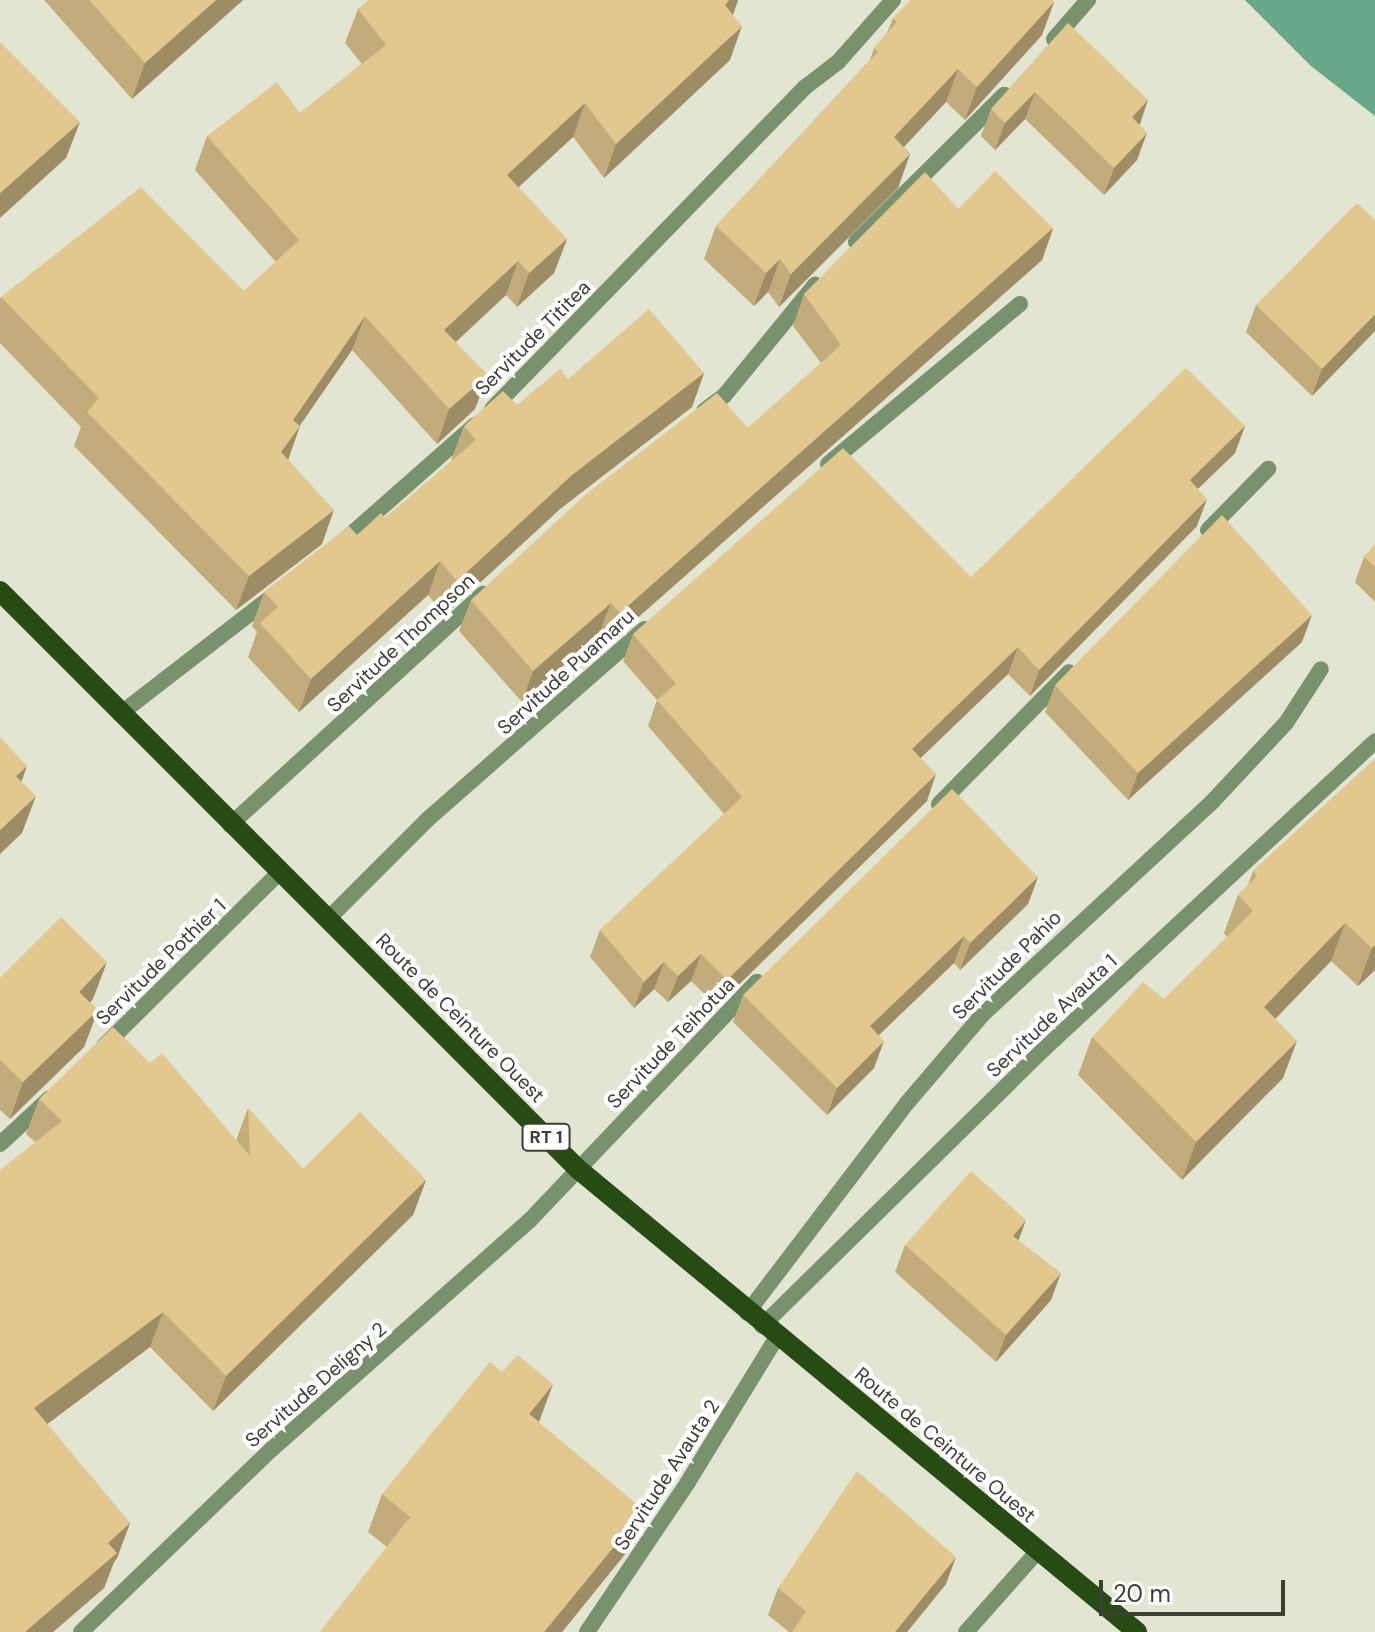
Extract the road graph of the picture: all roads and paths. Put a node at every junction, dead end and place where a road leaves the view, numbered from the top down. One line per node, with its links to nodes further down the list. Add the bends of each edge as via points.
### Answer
1 (893, 0): 10 (street, Servitude Tititea, via 838,62 804,88 482,418)
2 (1088, 0): 3 (street)
3 (1043, 52)
4 (1011, 87): 6 (street, via 834,266 724,396)
5 (1020, 304): 8 (street)
6 (689, 423)
7 (1268, 469): 9 (street)
8 (817, 475)
9 (1190, 549)
10 (327, 554)
11 (500, 579): 20 (street, Servitude Thompson)
12 (291, 582): 17 (street)
13 (0, 591): 17 (main road, Route de Ceinture Ouest / RT 1)
14 (654, 621): 22 (street, Servitude Puamaru, via 428,819)
15 (1082, 659): 19 (street)
16 (1321, 669): 28 (street, Servitude Pahio, via 1286,723 1212,802 983,1014 907,1103)
17 (120, 714): 20 (main road, Route de Ceinture Ouest / RT 1)
18 (1375, 741): 28 (street, Servitude Avauta 1, via 1044,1049)
19 (920, 822)
20 (230, 825): 21 (main road, Route de Ceinture Ouest / RT 1)
21 (279, 873): 22 (main road, Route de Ceinture Ouest / RT 1); 24 (street, Servitude Pothier 1)
22 (327, 920): 27 (main road, Route de Ceinture Ouest / RT 1)
23 (775, 964): 27 (street, Servitude Teihotua)
24 (86, 1064)
25 (64, 1084): 26 (street)
26 (0, 1144)
27 (578, 1169): 28 (main road, Route de Ceinture Ouest / RT 1); 30 (street, Servitude Deligny 2, via 530,1220 272,1449)
28 (762, 1325): 29 (main road, Route de Ceinture Ouest / RT 1); 31 (street, Servitude Avauta 2, via 688,1482)
29 (1037, 1552): 32 (street); 33 (main road, Route de Ceinture Ouest / RT 1)
30 (81, 1632)
31 (587, 1632)
32 (966, 1632)
33 (1137, 1632)

